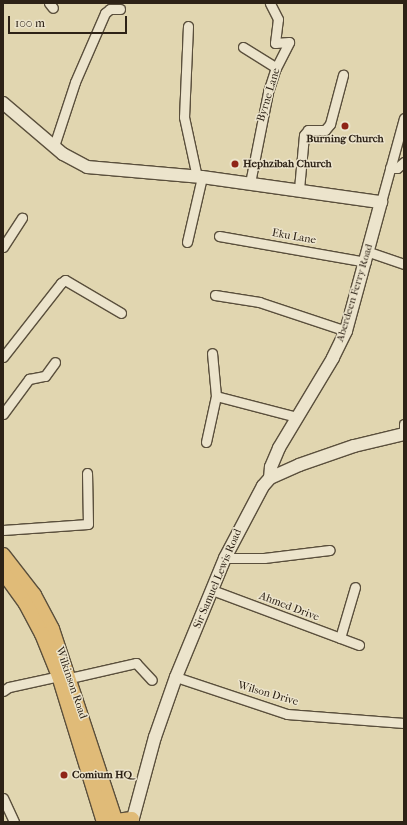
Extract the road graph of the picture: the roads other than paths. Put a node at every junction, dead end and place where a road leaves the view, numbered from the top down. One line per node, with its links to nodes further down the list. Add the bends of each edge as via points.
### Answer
1 (270, 3): 5 (street, Byrne Lane, via 278,19 275,43 289,42)
2 (120, 9): 9 (street, via 110,9 105,13 75,82)
3 (188, 26): 11 (street, via 184,117)
4 (243, 47): 5 (street)
5 (276, 68): 12 (street, Byrne Lane, via 262,113)
6 (343, 75): 13 (street, via 330,124 326,130 308,130 304,135)
7 (3, 104): 9 (street)
8 (404, 118): 10 (street, Aberdeen Ferry Road)
9 (54, 146): 11 (street, via 74,161 87,166)
10 (399, 167): 14 (street, Aberdeen Ferry Road)
11 (199, 177): 12 (street); 17 (street)
12 (250, 183): 13 (street)
13 (299, 189): 14 (street)
14 (381, 202): 19 (street, Aberdeen Ferry Road)
15 (22, 218): 18 (street)
16 (219, 236): 19 (street, Eku Lane)
17 (187, 242)
18 (3, 247)
19 (367, 257): 20 (street, Eku Lane); 23 (street, Aberdeen Ferry Road)
20 (404, 264)
21 (215, 295): 23 (street, via 260,302)
22 (121, 313): 25 (street, via 66,280)
23 (346, 331): 29 (street, Aberdeen Ferry Road)
24 (212, 353): 27 (street)
25 (3, 357)
26 (55, 362): 28 (street, via 45,376 29,378)
27 (216, 396): 29 (street); 32 (street)
28 (3, 414)
29 (297, 417): 34 (street, Aberdeen Ferry Road, via 274,457)
30 (404, 424): 31 (street)
31 (404, 434): 34 (street, via 354,446 298,465)
32 (206, 442)
33 (87, 473): 35 (street, via 88,524)
34 (270, 478): 38 (street, Sir Samuel Lewis Road, via 245,516)
35 (3, 530)
36 (330, 550): 38 (street, via 264,558)
37 (3, 555): 44 (main road, Wilkinson Road, via 34,595 52,629)
38 (225, 558): 41 (street, Sir Samuel Lewis Road)
39 (3, 572): 44 (main road, Wilkinson Road, via 39,628)
40 (355, 587): 42 (street)
41 (212, 590): 42 (street, Ahmed Drive); 45 (street, Sir Samuel Lewis Road)
42 (340, 638): 43 (street, Ahmed Drive)
43 (359, 645)
44 (64, 677): 46 (street, via 136,663); 47 (street, via 9,687); 52 (main road, Wilkinson Road)
45 (176, 677): 48 (street, Wilson Drive, via 287,714); 50 (street, Sir Samuel Lewis Road, via 154,737)
46 (152, 680)
47 (3, 691)
48 (404, 723)
49 (3, 798): 51 (street)
50 (131, 821): 52 (main road)
51 (14, 822)
52 (112, 822)

